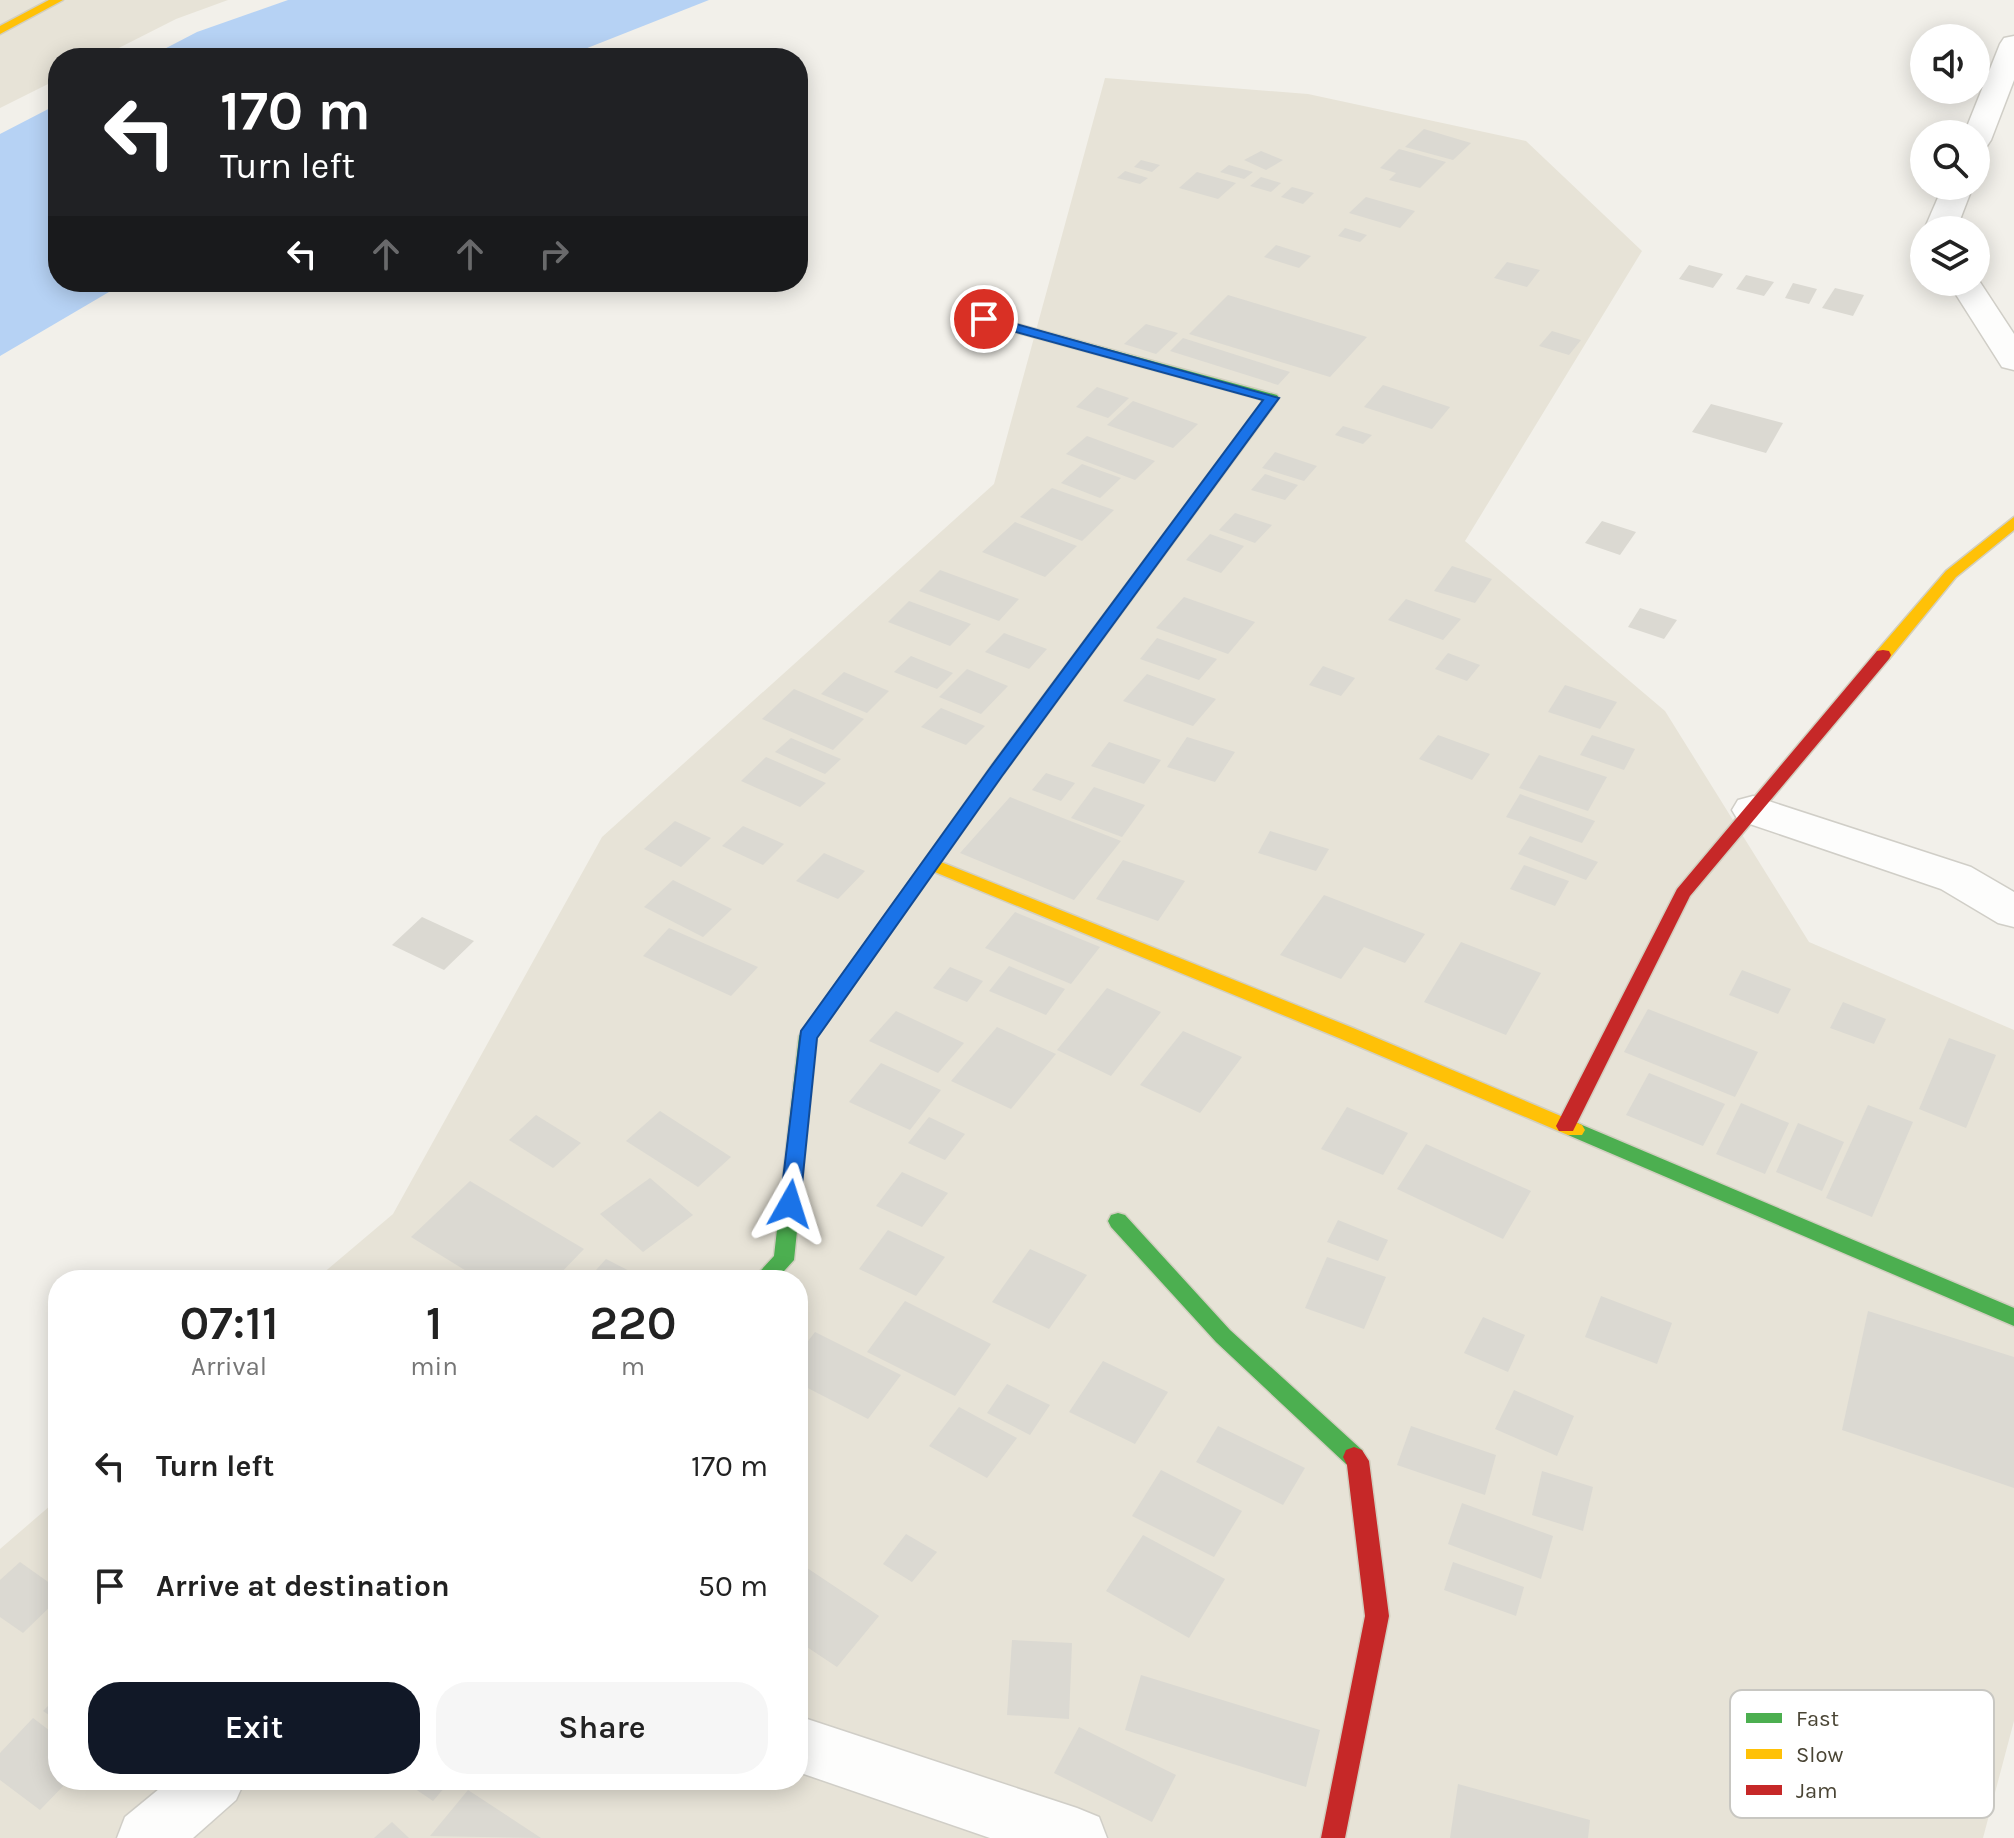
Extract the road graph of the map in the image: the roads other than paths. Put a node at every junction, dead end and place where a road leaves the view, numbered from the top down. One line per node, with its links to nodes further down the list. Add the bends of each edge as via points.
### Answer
1 (57, 0): 2 (street)
2 (0, 31)
3 (2014, 44): 4 (street)
4 (1984, 120)
5 (1973, 296): 7 (street)
6 (984, 319): 10 (street, via 1272,398)
7 (2014, 360)
8 (2014, 522): 9 (street, via 1951,574)
9 (1753, 810): 11 (street, via 1956,878); 12 (street, via 1683,893)
10 (931, 864): 12 (street); 14 (street, via 808,1036 784,1260)
11 (2014, 912)
12 (1566, 1126): 15 (street)
13 (1118, 1221): 20 (street, via 1223,1336 1358,1461 1377,1616)
14 (773, 1270)
15 (2014, 1317)
16 (808, 1747): 19 (street)
17 (203, 1790): 18 (street)
18 (147, 1838)
19 (1077, 1838)
20 (1333, 1838)

